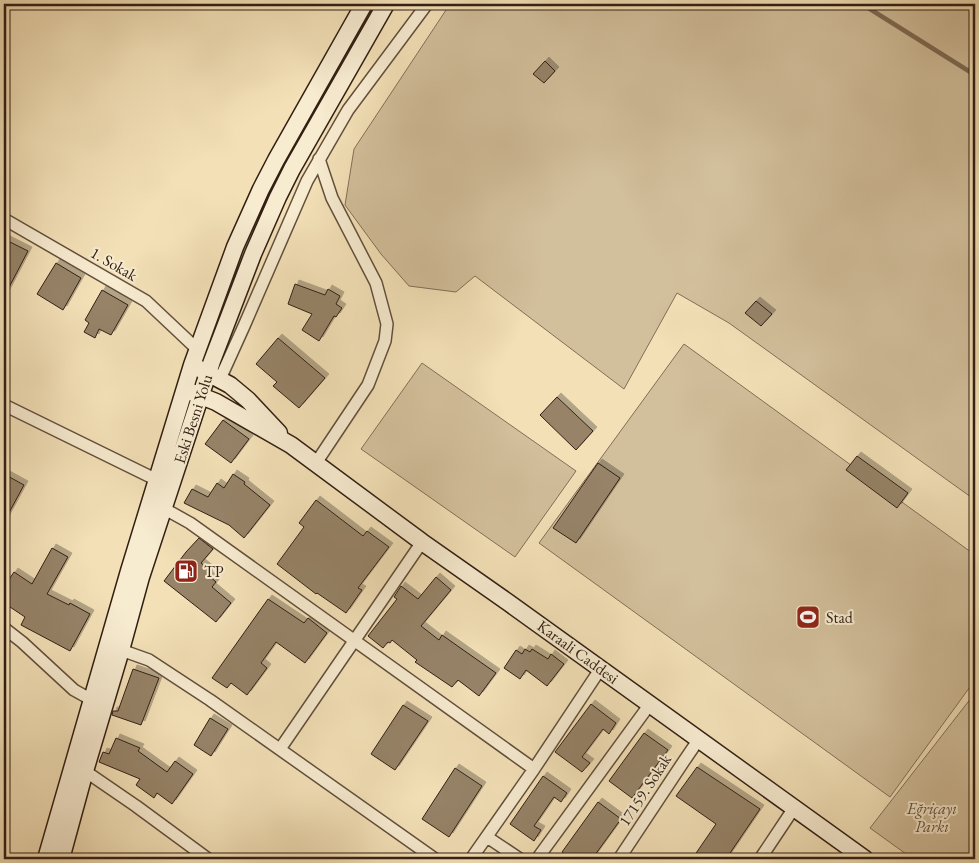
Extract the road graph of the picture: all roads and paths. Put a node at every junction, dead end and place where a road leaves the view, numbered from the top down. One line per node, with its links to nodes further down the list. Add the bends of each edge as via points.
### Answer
1 (364, 4): 6 (main road, Eski Besni Yolu, via 261,189 235,247)
2 (386, 4): 8 (main road, Eski Besni Yolu, via 278,197 252,254)
3 (427, 4): 4 (street, via 348,110)
4 (319, 160): 8 (street, via 244,326); 13 (street, via 332,198 376,283 387,324 385,341 368,385)
5 (4, 219): 6 (street, 1. Sokak, via 146,301)
6 (198, 350): 7 (main road, Eski Besni Yolu)
7 (192, 365): 8 (main road); 9 (main road, Eski Besni Yolu)
8 (214, 376): 10 (main road, Eski Besni Yolu); 12 (main road, via 248,400)
9 (185, 390): 10 (main road); 14 (main road, Eski Besni Yolu)
10 (201, 396): 12 (main road); 15 (main road, Eski Besni Yolu)
11 (4, 405): 14 (street)
12 (291, 445): 13 (main road, Karaali Caddesi)
13 (316, 463): 16 (main road, Karaali Caddesi)
14 (157, 480): 21 (main road, Eski Besni Yolu)
15 (163, 508): 18 (street, via 190,523); 19 (main road, Eski Besni Yolu)
16 (422, 542): 18 (street); 20 (main road, Karaali Caddesi)
17 (4, 628): 21 (street, via 74,690)
18 (355, 642): 24 (street); 25 (street)
19 (121, 650): 24 (street, via 149,660); 26 (main road, Eski Besni Yolu)
20 (601, 668): 22 (main road, Karaali Caddesi); 25 (street)
21 (92, 700): 29 (main road, Eski Besni Yolu)
22 (650, 704): 23 (main road, Karaali Caddesi); 35 (street)
23 (699, 740): 27 (main road, Karaali Caddesi); 36 (street, 17159. Sokak)
24 (280, 749): 32 (street)
25 (534, 768): 28 (street)
26 (85, 771): 30 (main road, Eski Besni Yolu); 31 (street)
27 (794, 808): 37 (street); 38 (main road, Karaali Caddesi)
28 (487, 838): 33 (street); 34 (street)
29 (46, 859)
30 (61, 859)
31 (208, 859)
32 (435, 859)
33 (471, 859)
34 (520, 859)
35 (537, 859)
36 (619, 859)
37 (760, 859)
38 (865, 859)

